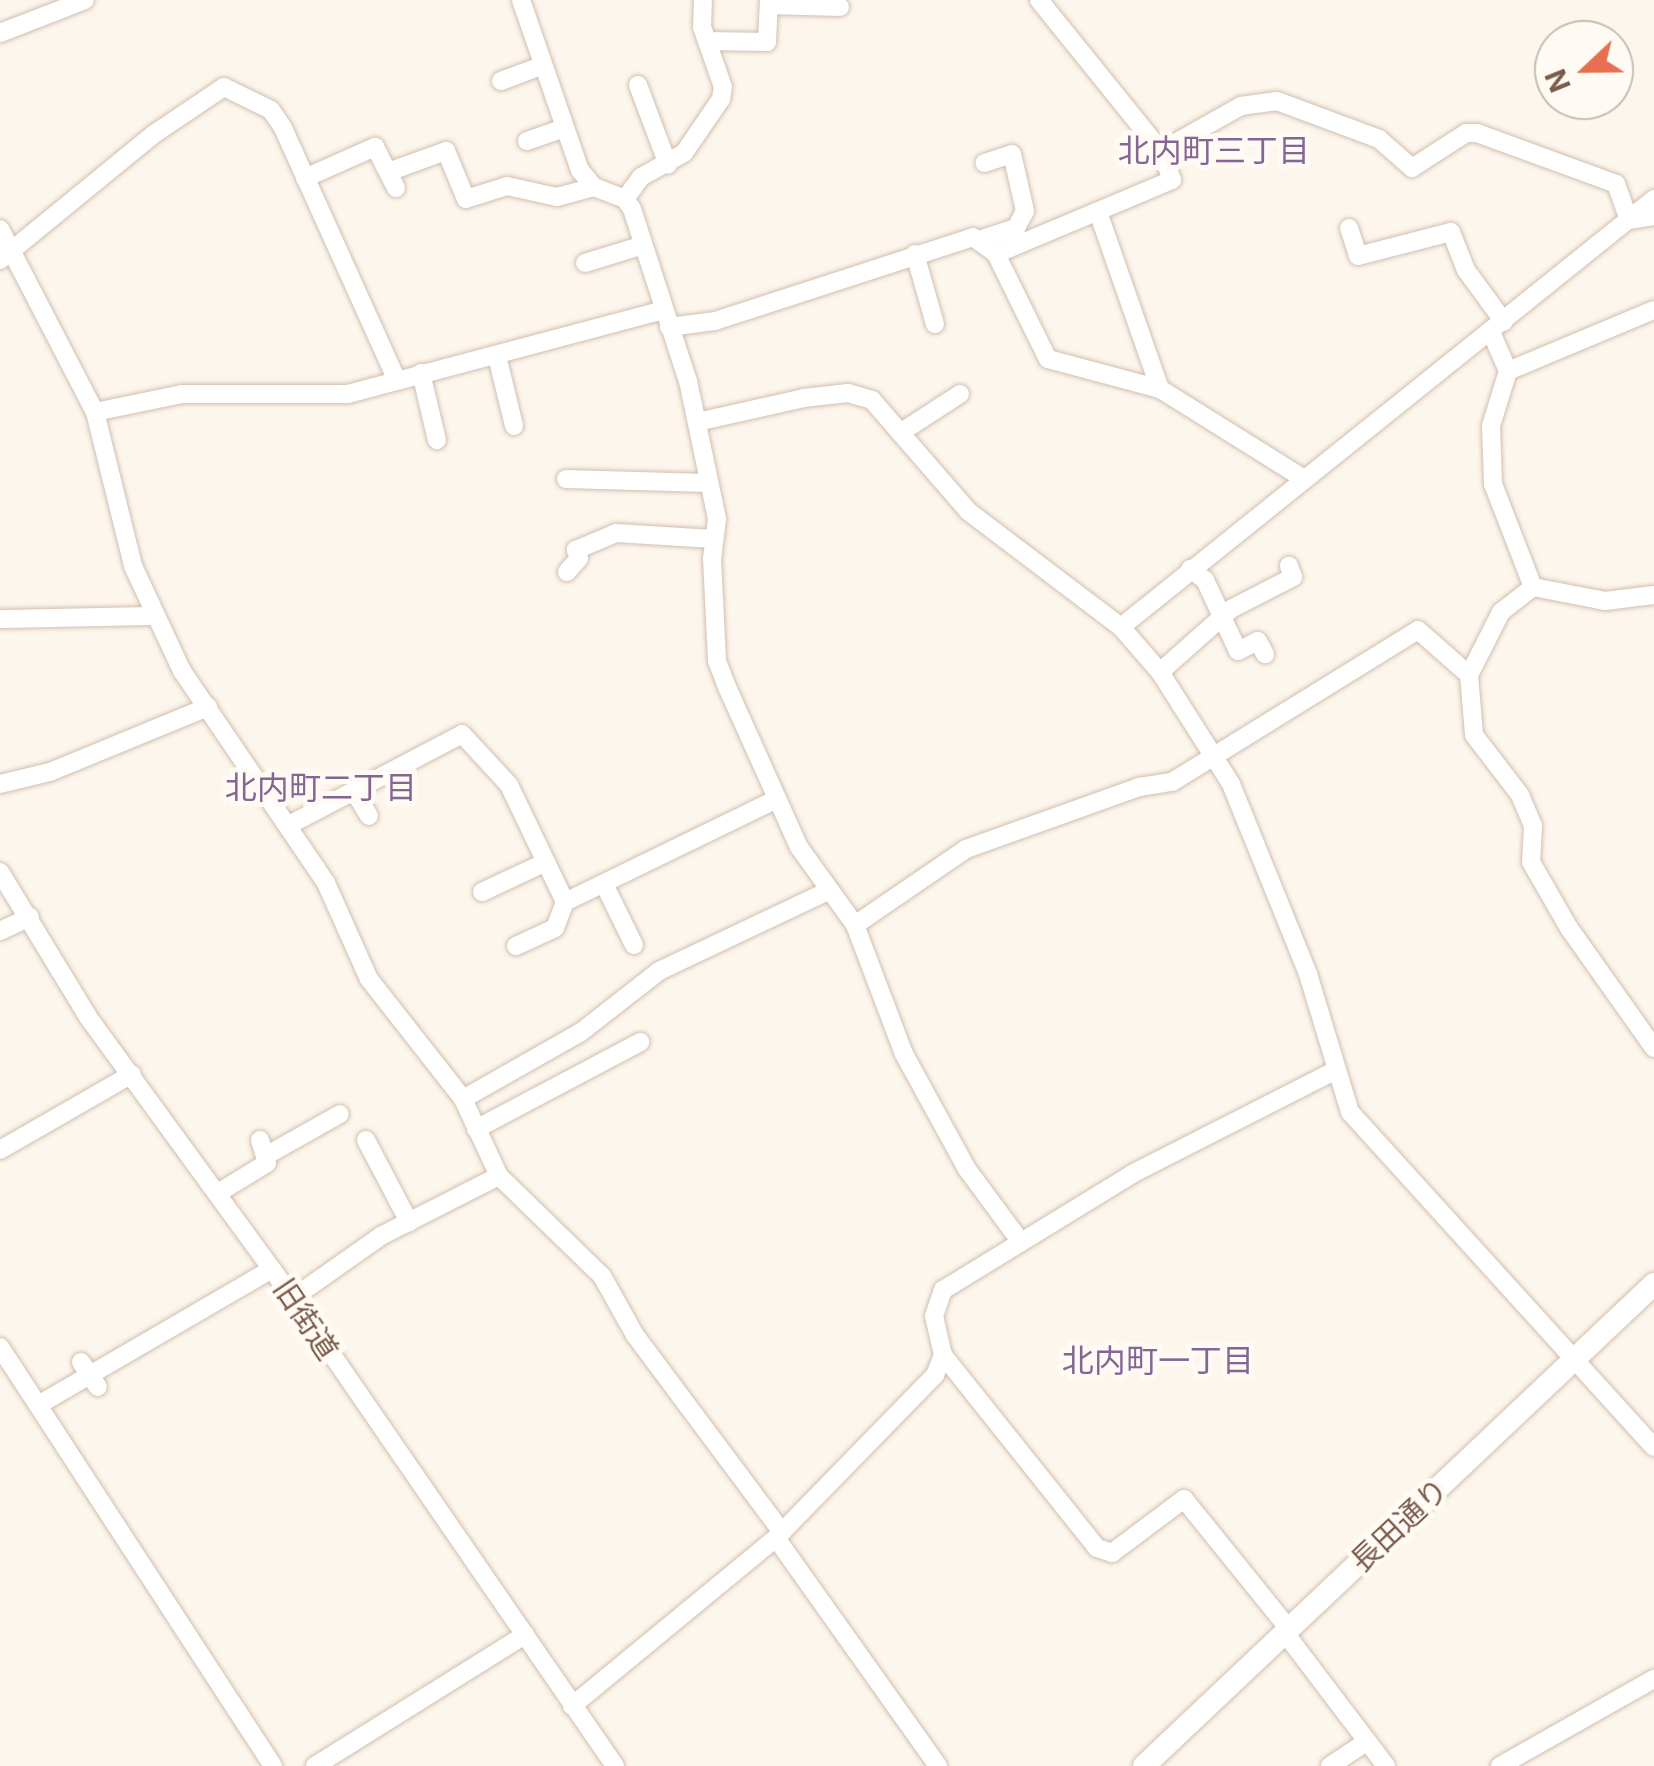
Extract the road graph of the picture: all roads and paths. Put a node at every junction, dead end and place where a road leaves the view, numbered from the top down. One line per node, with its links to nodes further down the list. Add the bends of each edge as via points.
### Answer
1 (85, 0): 8 (street)
2 (521, 0): 11 (street)
3 (703, 0): 10 (street)
4 (1039, 0): 16 (street)
5 (769, 2): 6 (street); 10 (street, via 767,42)
6 (840, 10)
7 (0, 18): 8 (street)
8 (21, 24): 9 (street)
9 (0, 34)
10 (707, 41): 18 (street, via 723,86 720,99 684,153)
11 (541, 66): 12 (street); 14 (street)
12 (501, 80)
13 (638, 85): 18 (street)
14 (564, 128): 15 (street); 20 (street)
15 (527, 141)
16 (1160, 151): 23 (street, via 1172,180); 25 (street, via 1242,106 1277,101 1379,139 1412,168 1466,133 1477,133 1616,184)
17 (984, 162): 28 (street, via 1012,154 1022,224)
18 (668, 165): 21 (street, via 641,177)
19 (305, 178): 20 (street, via 376,147 392,180 446,151 466,199 507,186 557,198); 30 (street, via 271,110 224,87 154,134); 41 (street)
20 (594, 188): 21 (street)
21 (625, 199): 29 (street)
22 (1654, 199): 25 (street)
23 (1098, 212): 32 (street); 43 (street)
24 (1654, 216): 25 (street)
25 (1629, 220): 37 (street)
26 (1349, 228): 37 (street, via 1358,256 1451,232)
27 (0, 229): 30 (street)
28 (982, 239): 31 (street); 32 (street)
29 (642, 245): 33 (street); 35 (street)
30 (7, 254): 44 (street)
31 (915, 254): 35 (street, via 715,320); 36 (street)
32 (996, 254): 43 (street, via 1048,360)
33 (586, 263)
34 (1654, 310): 39 (street)
35 (666, 319): 38 (street); 45 (street)
36 (935, 324)
37 (1498, 327): 39 (street); 49 (street)
38 (496, 356): 40 (street); 46 (street)
39 (1508, 371): 56 (street, via 1491,426 1493,484)
40 (421, 373): 41 (street); 48 (street)
41 (396, 378): 44 (street, via 324,397 182,394)
42 (957, 389): 47 (street)
43 (1160, 390): 49 (street)
44 (94, 412): 58 (street, via 133,566)
45 (696, 422): 47 (street, via 848,393 872,400); 51 (street)
46 (514, 426)
47 (901, 428): 61 (street, via 968,511)
48 (437, 440)
49 (1301, 476): 54 (street)
50 (566, 479): 51 (street)
51 (708, 483): 52 (street, via 717,519)
52 (713, 538): 55 (street, via 616,533 576,550 579,558); 69 (street, via 717,661)
53 (1288, 566): 59 (street, via 1293,577)
54 (1190, 569): 59 (street, via 1205,580); 61 (street)
55 (568, 572)
56 (1533, 587): 57 (street, via 1604,601); 64 (street, via 1501,612)
57 (1654, 595)
58 (154, 616): 60 (street); 65 (street)
59 (1224, 618): 62 (street, via 1238,651 1258,641); 63 (street)
60 (0, 619)
61 (1121, 628): 63 (street)
62 (1264, 654)
63 (1160, 672): 66 (street)
64 (1469, 675): 66 (street, via 1418,630 1334,688 1248,730); 84 (street, via 1474,735 1520,795 1532,826 1531,862 1568,928)
65 (208, 707): 67 (street, via 50,772); 71 (street)
66 (1215, 758): 79 (street, via 1172,782 1139,786 966,849); 85 (street, via 1308,974)
67 (0, 784)
68 (354, 791): 70 (street); 71 (street); 72 (street, via 462,734 509,785)
69 (778, 799): 74 (street); 76 (street)
70 (369, 816)
71 (290, 825): 87 (street, via 326,882 369,979)
72 (546, 862): 75 (street); 77 (street)
73 (0, 872): 78 (street, 旧街道)
74 (604, 884): 77 (street); 81 (street)
75 (482, 892)
76 (828, 892): 79 (street); 87 (street, via 660,971 580,1032)
77 (565, 902): 82 (street, via 555,928)
78 (30, 916): 80 (street); 86 (street, 旧街道, via 88,1017)
79 (856, 925): 95 (street, via 904,1054 967,1169)
80 (0, 931)
81 (634, 945)
82 (516, 946)
83 (640, 1042): 89 (street)
84 (1654, 1048)
85 (1336, 1070): 95 (street, via 1132,1174); 101 (street, via 1350,1112)
86 (132, 1074): 91 (street); 93 (street, 旧街道)
87 (462, 1099): 89 (street)
88 (328, 1114): 93 (street, via 264,1147 267,1163)
89 (476, 1128): 92 (street)
90 (366, 1140): 94 (street)
91 (0, 1150)
92 (499, 1176): 94 (street); 104 (street, via 602,1276 635,1335)
93 (218, 1193): 96 (street, 旧街道)
94 (409, 1222): 98 (street)
95 (1020, 1241): 100 (street, via 942,1290 934,1316)
96 (272, 1269): 98 (street, 旧街道); 102 (street, via 191,1309 134,1355)
97 (1654, 1284): 101 (street, 長田通り)
98 (293, 1298): 106 (street, 旧街道)
99 (0, 1347): 102 (street)
100 (943, 1355): 104 (street, via 934,1375 881,1434); 105 (street, via 1097,1548 1112,1553 1184,1500)
101 (1576, 1359): 103 (street); 105 (street, 長田通り)
102 (40, 1404): 110 (street)
103 (1654, 1447)
104 (780, 1535): 108 (street); 113 (street)
105 (1287, 1631): 109 (street); 114 (street, 長田通り)
106 (525, 1636): 108 (street, 旧街道); 111 (street)
107 (1654, 1678): 117 (street)
108 (572, 1706): 112 (street, 旧街道)
109 (1366, 1742): 115 (street); 116 (street)
110 (273, 1766)
111 (315, 1766)
112 (614, 1766)
113 (938, 1766)
114 (1144, 1766)
115 (1330, 1766)
116 (1386, 1766)
117 (1500, 1766)

